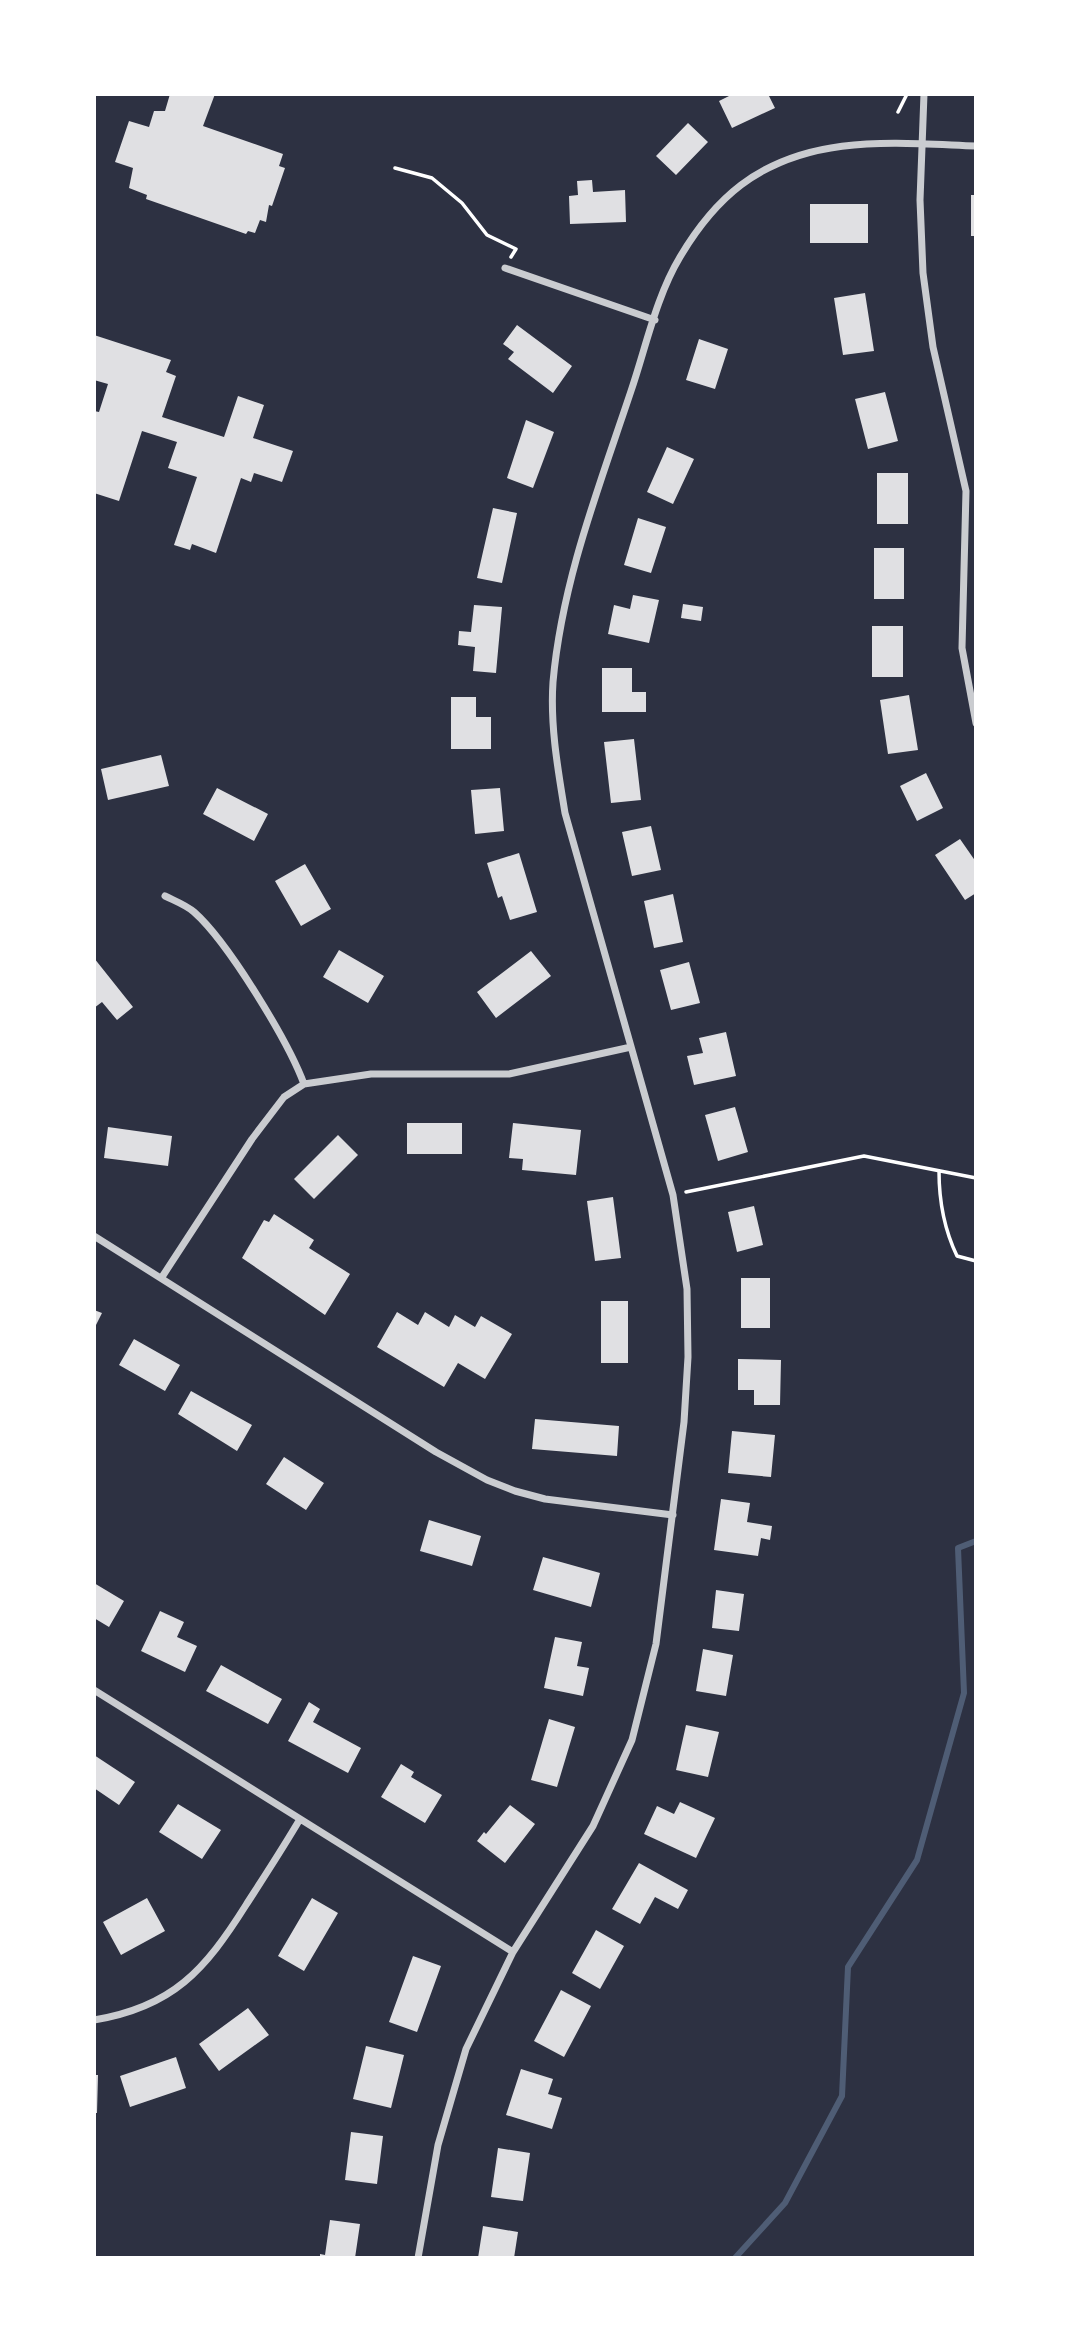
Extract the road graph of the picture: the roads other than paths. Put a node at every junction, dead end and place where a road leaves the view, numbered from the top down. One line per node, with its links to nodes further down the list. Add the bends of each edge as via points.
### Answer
1 (924, 94): 2 (street)
2 (922, 144): 3 (street); 5 (street, via 824,147 740,186 699,227 670,277); 6 (street, via 923,273 933,346)
3 (975, 146)
4 (505, 268): 5 (street)
5 (655, 320): 10 (street, via 571,574 553,685 555,751 565,813)
6 (966, 491): 7 (street); 8 (street, via 962,648)
7 (975, 491)
8 (975, 723)
9 (165, 896): 11 (street, via 192,911 214,933 284,1040)
10 (631, 1047): 11 (street, via 509,1074 371,1074); 14 (street, via 673,1195 687,1289 688,1357)
11 (304, 1084): 13 (street, via 284,1097 252,1139)
12 (94, 1236): 13 (street)
13 (162, 1277): 14 (street, via 487,1480 545,1499)
14 (673, 1516): 17 (street, via 656,1644 632,1740 593,1826)
15 (94, 1690): 16 (street)
16 (300, 1819): 17 (street); 18 (street, via 197,1975 160,2000 123,2015)
17 (513, 1952): 19 (street, via 466,2049 447,2107)
18 (94, 2020)
19 (418, 2258)

